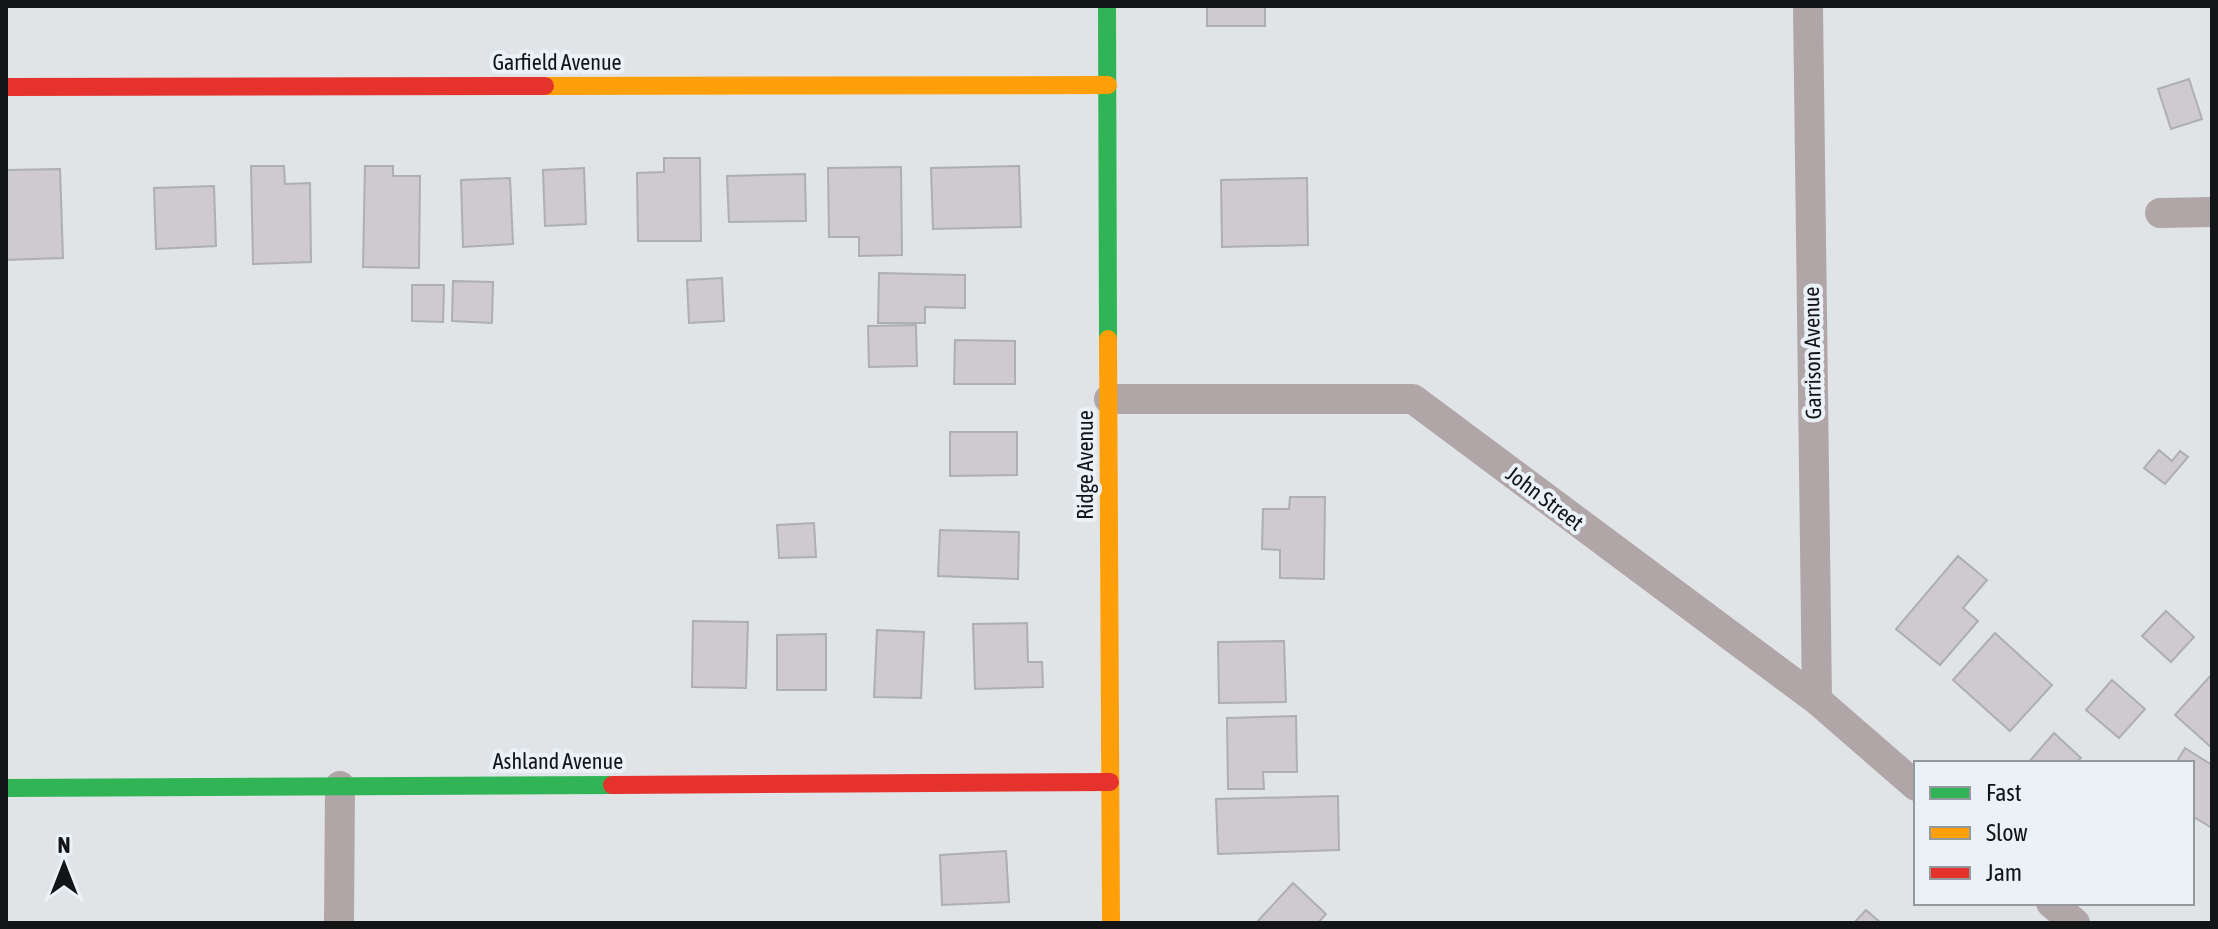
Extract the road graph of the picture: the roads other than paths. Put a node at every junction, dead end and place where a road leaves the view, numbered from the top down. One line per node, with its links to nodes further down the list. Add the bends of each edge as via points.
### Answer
1 (1107, 6): 3 (street, Ridge Avenue)
2 (1808, 6): 8 (street, Garrison Avenue)
3 (1108, 85): 4 (street, Garfield Avenue); 7 (street, Ridge Avenue)
4 (6, 87)
5 (2212, 212): 6 (street)
6 (2160, 213)
7 (1109, 399): 8 (street, John Street, via 1413,399); 9 (street, Ridge Avenue)
8 (1817, 700): 10 (street, John Street)
9 (1110, 782): 11 (street, Ashland Avenue); 15 (street, Ridge Avenue)
10 (1914, 784)
11 (340, 786): 12 (street, Ashland Avenue); 14 (street)
12 (6, 788)
13 (2053, 905): 16 (street)
14 (339, 923)
15 (1111, 923)
16 (2075, 923)

